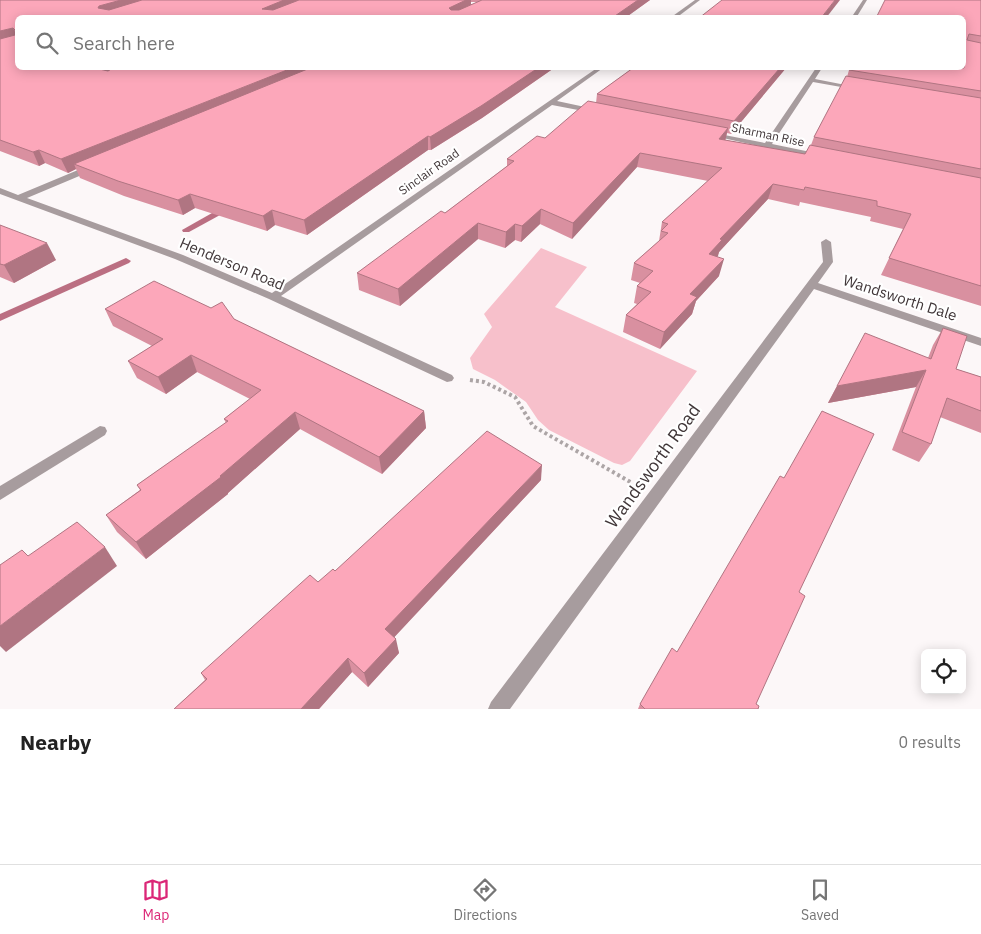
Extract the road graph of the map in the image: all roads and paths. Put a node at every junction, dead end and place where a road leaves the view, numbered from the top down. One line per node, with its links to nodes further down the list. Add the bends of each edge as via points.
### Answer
1 (698, 0): 3 (street)
2 (865, 0): 4 (street)
3 (676, 15)
4 (855, 15)
5 (597, 70): 9 (street, Sinclair Road)
6 (818, 70): 7 (street)
7 (811, 80): 8 (street); 12 (street)
8 (868, 90)
9 (550, 102): 10 (street); 19 (street, Sinclair Road)
10 (607, 114)
11 (701, 133): 12 (street, Sharman Rise)
12 (767, 146): 13 (street, Sharman Rise)
13 (835, 160)
14 (101, 163): 16 (street)
15 (0, 192): 16 (street, Henderson Road)
16 (18, 198): 19 (street, Henderson Road, via 179,257)
17 (826, 242): 18 (street, Wandsworth Road, via 828,262)
18 (810, 284): 20 (street, Wandsworth Dale); 24 (street, Wandsworth Road)
19 (273, 297): 21 (street, Henderson Road)
20 (981, 342)
21 (447, 378): 24 (path, via 484,382 514,397 534,426)
22 (100, 431): 23 (street)
23 (0, 494)
24 (654, 496): 25 (street, Wandsworth Road)
25 (498, 709)

